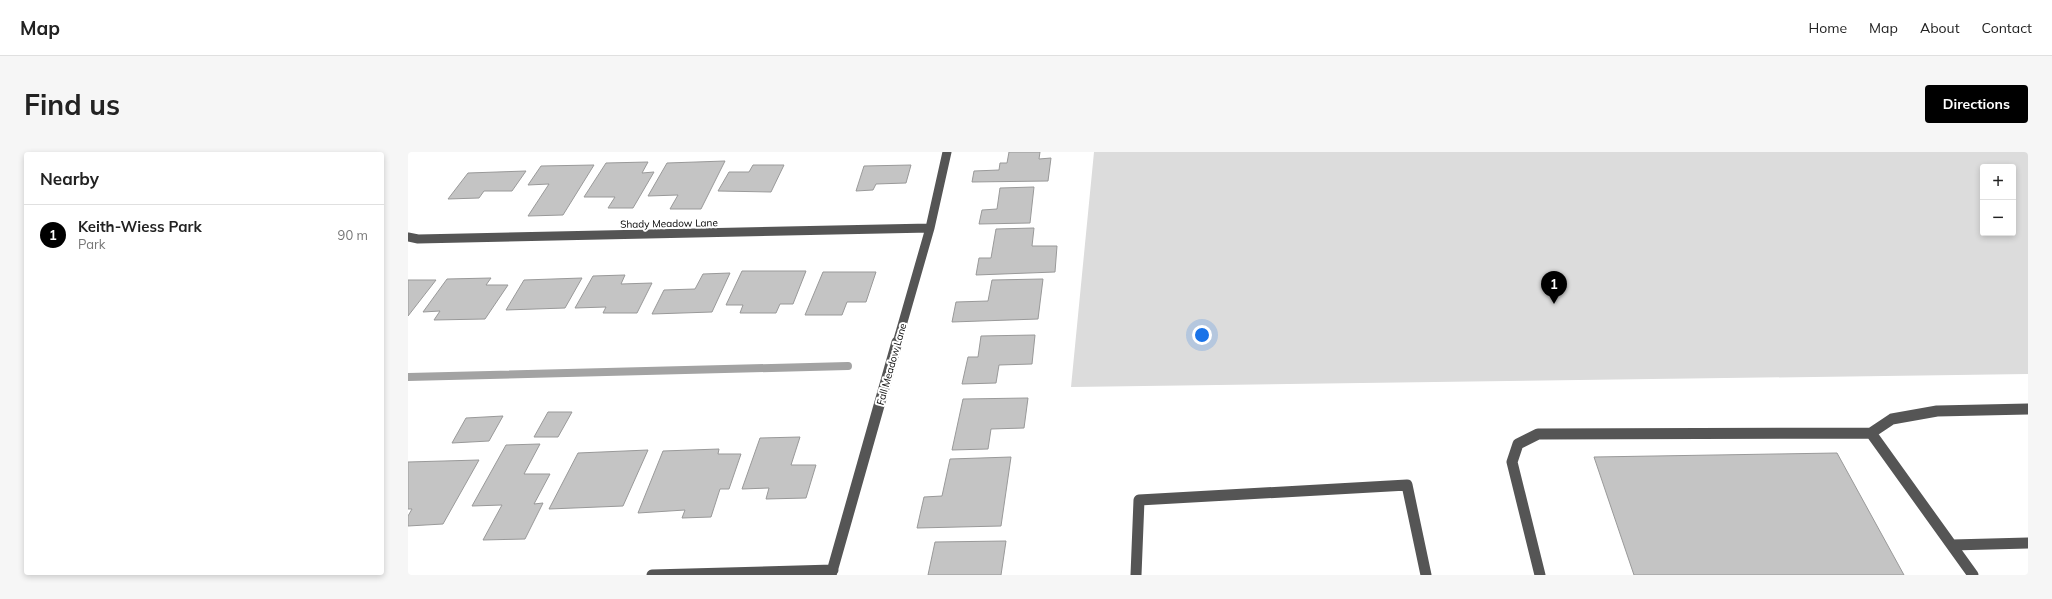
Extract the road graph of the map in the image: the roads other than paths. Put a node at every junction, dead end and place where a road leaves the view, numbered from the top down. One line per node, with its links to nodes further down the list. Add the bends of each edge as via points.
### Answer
1 (947, 152): 2 (street, Fall Meadow Lane)
2 (930, 228): 3 (street, Shady Meadow Lane, via 418,239); 8 (street, Fall Meadow Lane)
3 (408, 237)
4 (2028, 409): 5 (street, via 1937,411 1892,419)
5 (1871, 433): 7 (street); 12 (street, via 1538,434 1518,444 1512,462)
6 (2028, 543): 7 (street)
7 (1952, 545): 13 (street)
8 (832, 573): 9 (street)
9 (652, 575)
10 (1136, 575): 11 (street, via 1139,500 1407,485)
11 (1426, 575)
12 (1540, 575)
13 (1973, 575)

